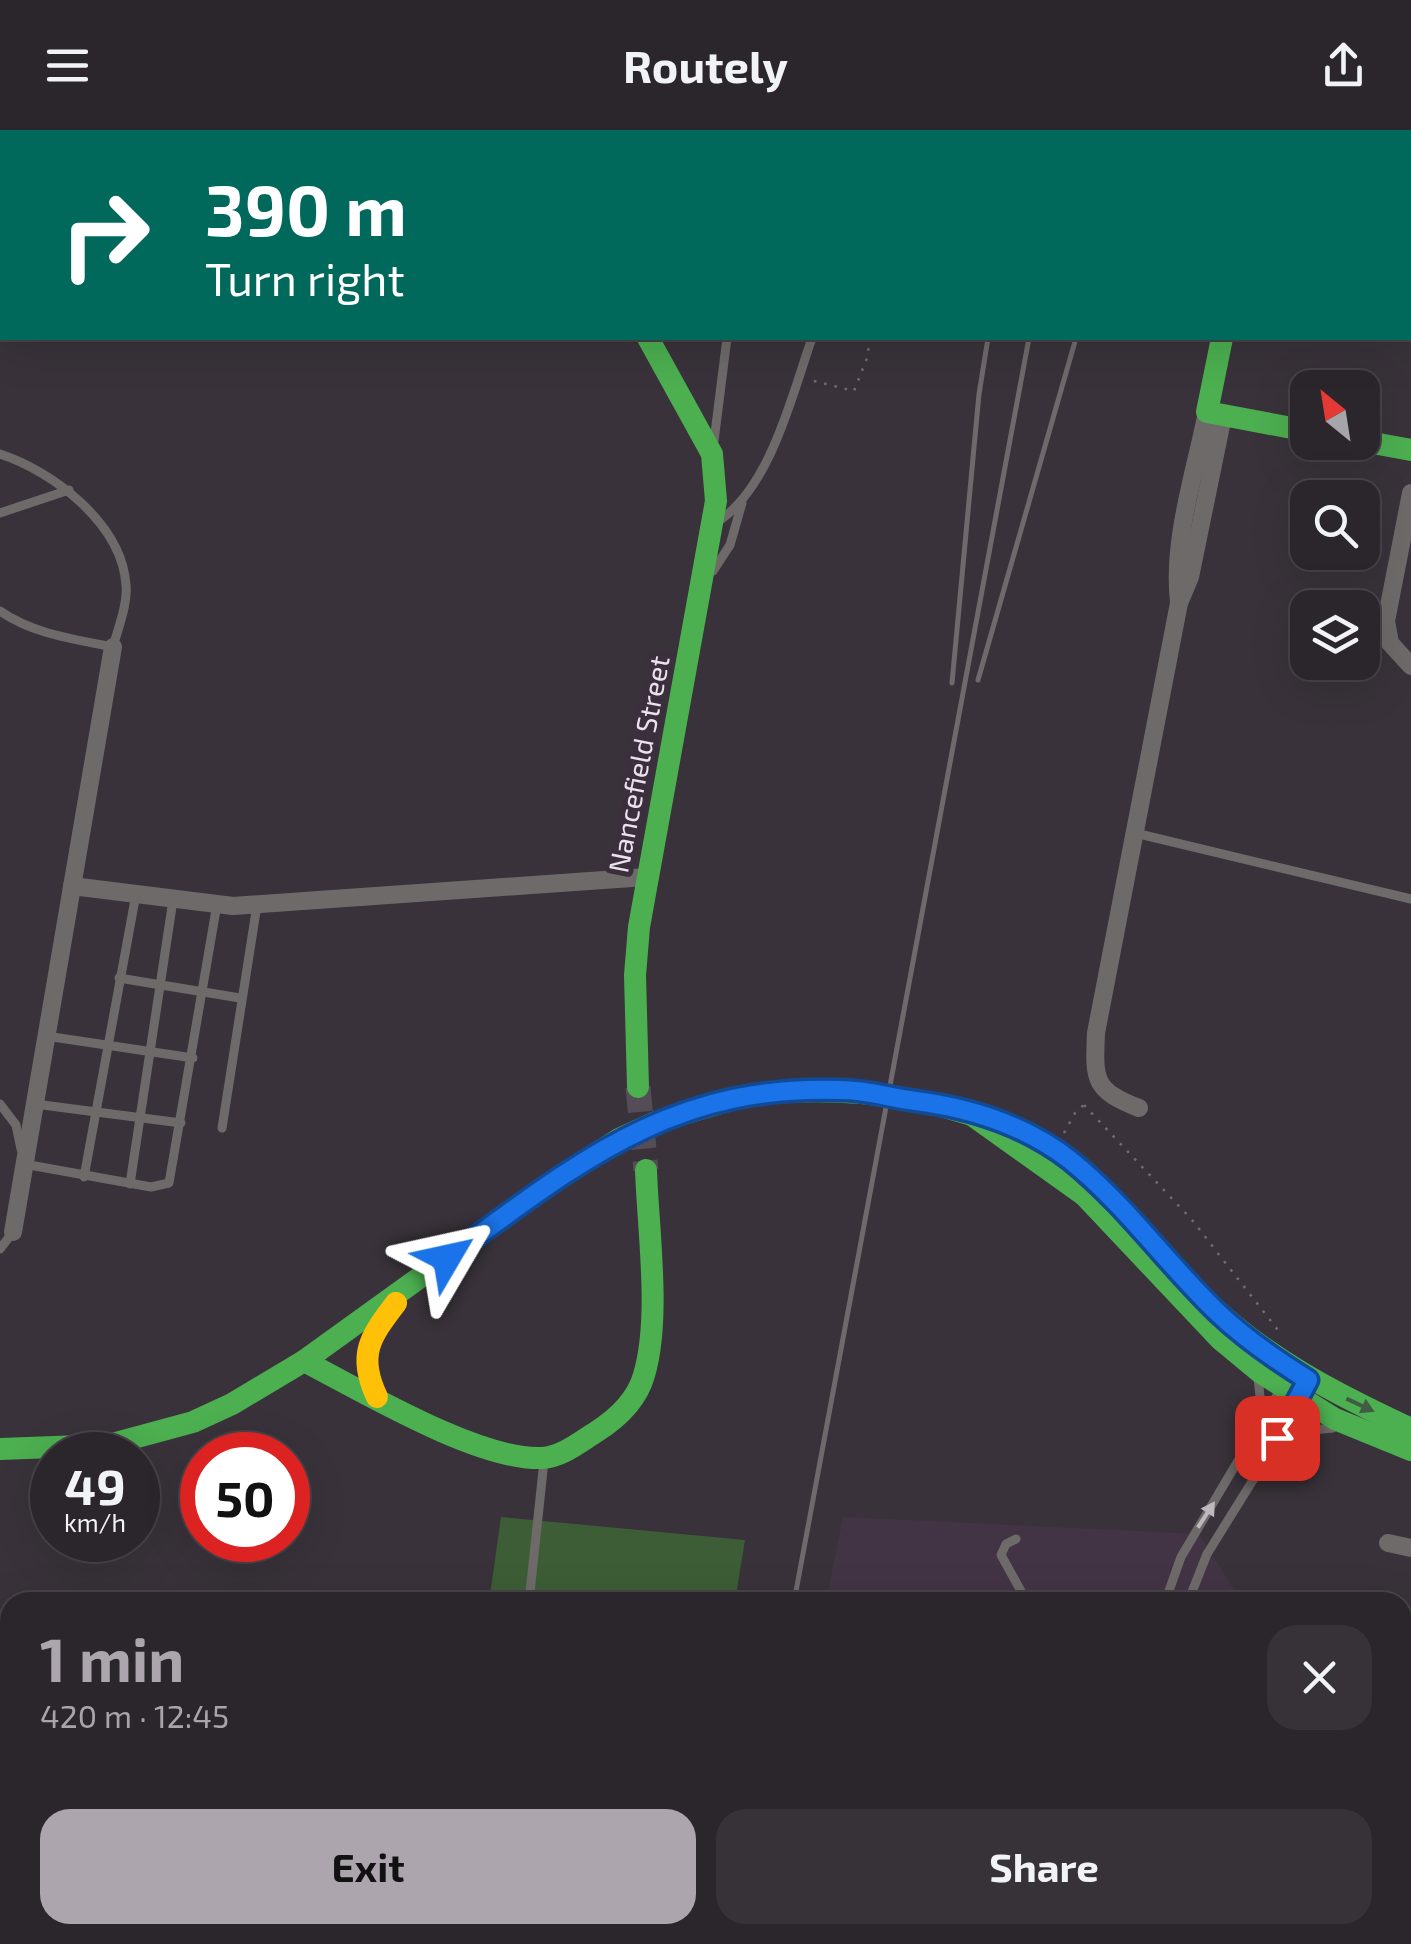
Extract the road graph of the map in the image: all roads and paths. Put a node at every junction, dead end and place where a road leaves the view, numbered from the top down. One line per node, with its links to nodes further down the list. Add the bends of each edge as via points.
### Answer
1 (649, 340): 13 (main road)
2 (727, 340): 13 (lane)
3 (811, 340): 7 (lane)
4 (870, 340): 7 (path, via 854,392)
5 (1222, 340): 8 (main road)
6 (1238, 340): 8 (main road)
7 (798, 377): 16 (lane)
8 (1215, 414): 9 (main road); 23 (street, via 1180,548 1179,602)
9 (1290, 428)
10 (1380, 444): 11 (main road)
11 (1411, 450)
12 (0, 454): 14 (lane)
13 (712, 454): 18 (main road, Nancefield Street)
14 (69, 490): 17 (lane); 21 (lane, via 94,515 122,565 126,594)
15 (1411, 493): 22 (street, via 1386,621 1396,652)
16 (743, 501): 18 (lane); 19 (lane, via 730,544)
17 (0, 513)
18 (714, 523): 19 (main road, Nancefield Street)
19 (703, 586): 24 (main road, Nancefield Street)
20 (0, 611): 21 (lane, via 54,635)
21 (112, 647): 25 (street)
22 (1411, 666)
23 (1135, 833): 28 (lane); 42 (street, via 1094,1062 1106,1094)
24 (646, 877): 30 (street); 39 (main road, Nancefield Street, via 635,975)
25 (72, 886): 26 (street); 35 (street)
26 (136, 894): 27 (street); 31 (lane)
27 (174, 898): 29 (street); 32 (lane)
28 (1411, 899)
29 (217, 904): 30 (street); 33 (lane)
30 (257, 905): 34 (lane)
31 (119, 978): 32 (lane); 36 (lane)
32 (162, 984): 33 (lane); 37 (lane)
33 (203, 992): 34 (lane); 38 (lane)
34 (240, 998): 46 (lane)
35 (46, 1036): 36 (lane); 41 (street)
36 (107, 1044): 37 (lane); 43 (lane)
37 (151, 1051): 38 (lane); 44 (lane)
38 (193, 1058): 45 (lane)
39 (638, 1087)
40 (0, 1104): 48 (lane, via 16,1124)
41 (35, 1104): 43 (lane); 48 (street)
42 (1139, 1108)
43 (94, 1112): 44 (lane); 50 (lane)
44 (139, 1117): 45 (lane); 51 (lane)
45 (181, 1123): 51 (lane, via 169,1183)
46 (222, 1128)
47 (1060, 1140): 56 (path, via 1084,1105 1192,1220 1276,1326)
48 (24, 1166): 50 (lane); 52 (street)
49 (646, 1170): 64 (main road, via 652,1332 644,1377 606,1427)
50 (84, 1177): 51 (lane)
51 (130, 1184)
52 (13, 1232): 53 (lane)
53 (0, 1249)
54 (412, 1284): 55 (main road); 56 (main road, bridge, via 559,1178 656,1122 748,1095 846,1090 930,1101 1067,1158); 57 (main road, via 366,1350 364,1366)
55 (304, 1361): 57 (main road); 61 (main road, via 232,1404 144,1438 59,1450)
56 (1286, 1378): 58 (main road, one-way to 58); 59 (main road); 60 (lane); 60 (lane, via 1261,1407); 62 (lane)
57 (377, 1397): 64 (main road, via 495,1453)
58 (1411, 1429)
59 (1360, 1430): 62 (lane, via 1314,1428); 63 (main road)
60 (1254, 1438): 70 (lane, one-way to 60, via 1182,1556)
61 (0, 1449)
62 (1271, 1450): 71 (lane, via 1207,1554)
63 (1411, 1450)
64 (544, 1458): 68 (lane)
65 (1016, 1539): 69 (lane, via 1003,1549 1002,1562)
66 (1388, 1542): 67 (street)
67 (1411, 1548)
68 (530, 1592)
69 (1021, 1592)
70 (1169, 1592)
71 (1192, 1592)

